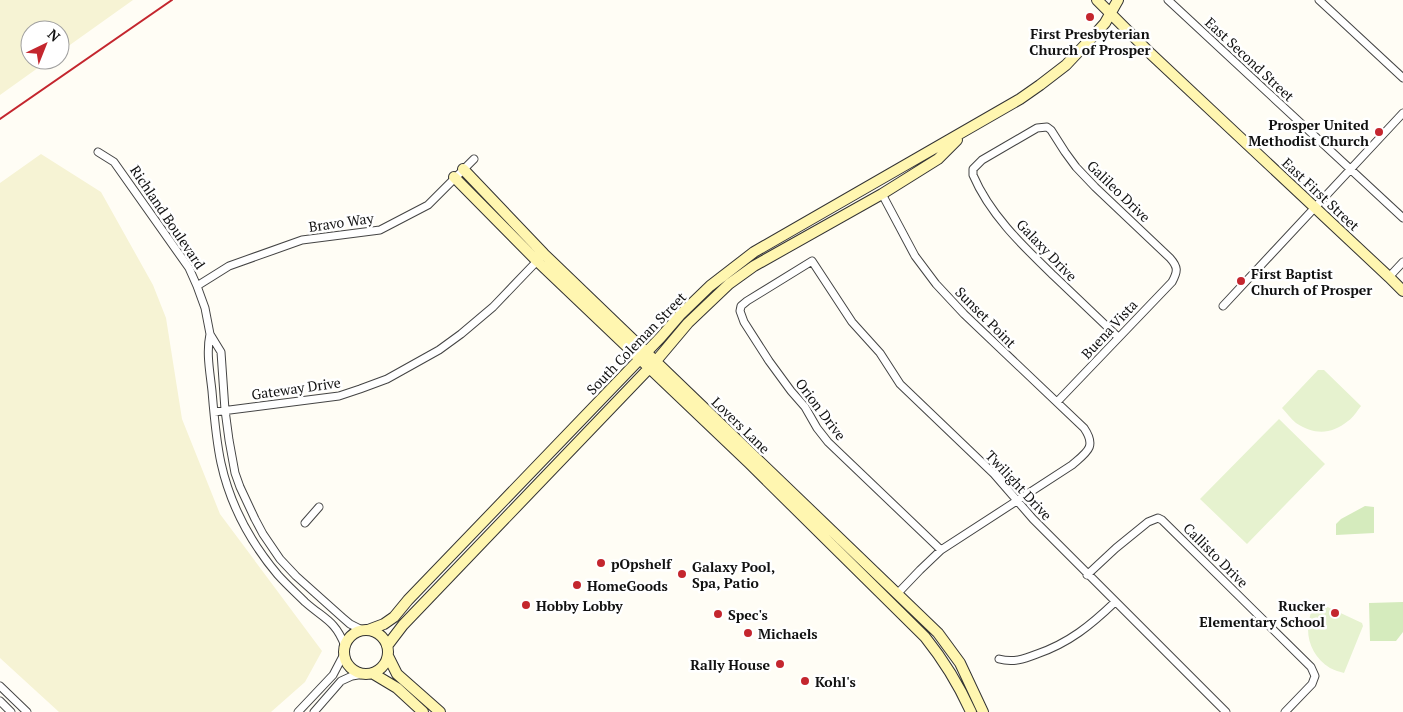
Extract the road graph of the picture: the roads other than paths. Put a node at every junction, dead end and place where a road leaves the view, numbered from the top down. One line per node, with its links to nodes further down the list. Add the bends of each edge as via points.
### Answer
1 (1097, 0): 5 (street, East First Street)
2 (1118, 0): 5 (street, South Coleman Street)
3 (1168, 0): 13 (street, East Second Street)
4 (1319, 0): 6 (street)
5 (1111, 13): 8 (street, South Coleman Street, via 1066,65 1020,99); 17 (street, East First Street)
6 (1403, 78)
7 (1403, 113): 13 (street)
8 (968, 129): 15 (street, South Coleman Street); 16 (street, South Coleman Street, via 938,159)
9 (98, 152): 23 (street, Richland Boulevard, via 114,162 189,268)
10 (474, 159): 11 (street, Bravo Way)
11 (463, 169): 14 (street, Bravo Way); 19 (street, Lovers Lane)
12 (973, 169): 21 (street, Galileo Drive, via 982,160 1037,128 1047,127 1076,167 1170,258); 28 (street, Galaxy Drive, via 973,175 993,210 1014,235)
13 (1350, 169): 17 (street); 18 (street, East Second Street)
14 (454, 178): 19 (street, Lovers Lane); 23 (street, Bravo Way, via 428,205 380,230 302,240 230,266)
15 (876, 182): 16 (street); 29 (street, South Coleman Street, via 754,252 710,286)
16 (882, 194): 30 (street, South Coleman Street, via 735,280); 31 (street, Sunset Point, via 915,256 936,284)
17 (1315, 208): 22 (street, East First Street); 25 (street)
18 (1403, 218)
19 (541, 258): 29 (street, Lovers Lane); 32 (street, Gateway Drive, via 461,334 387,379 338,396)
20 (1403, 262): 22 (street)
21 (1176, 270): 28 (street, Buena Vista, via 1172,282)
22 (1389, 277): 24 (street, East First Street)
23 (197, 286): 27 (street, Richland Boulevard)
24 (1403, 292)
25 (1223, 306)
26 (740, 311): 37 (street, Twilight Drive, via 747,301 812,261 852,322 880,353 900,384 994,474); 40 (street, Orion Drive, via 769,360 828,442)
27 (210, 334): 32 (street, Richland Boulevard, via 221,352); 33 (street, Richland Boulevard, via 208,346)
28 (1118, 337): 31 (street, Buena Vista)
29 (643, 355): 30 (street, Lovers Lane); 35 (street, South Coleman Street)
30 (652, 364): 34 (street, Lovers Lane); 36 (street, South Coleman Street)
31 (1057, 402): 37 (street, Sunset Point, via 1089,436 1087,452)
32 (225, 410): 33 (street, Gateway Drive); 47 (street, Richland Boulevard, via 235,473 263,534 296,576 350,624)
33 (214, 412): 48 (street, Richland Boulevard, via 224,477 242,522 273,568 334,625)
34 (752, 460): 44 (street, Lovers Lane); 45 (street, Lovers Lane)
35 (537, 466): 36 (street); 42 (street, South Coleman Street)
36 (546, 475): 43 (street, South Coleman Street)
37 (1016, 501): 40 (street); 41 (street, Twilight Drive)
38 (319, 507): 39 (street)
39 (305, 523)
40 (941, 550): 44 (street)
41 (1087, 575): 46 (street, Twilight Drive); 63 (street, Callisto Drive, via 1148,522 1158,518 1167,523 1312,667 1315,676 1312,684)
42 (427, 580): 43 (street); 47 (street, South Coleman Street, via 394,617)
43 (436, 590): 49 (street, South Coleman Street, via 403,625)
44 (898, 593): 45 (street); 61 (street, Lovers Lane, via 938,633 960,663)
45 (889, 602): 60 (street, Lovers Lane, via 943,660)
46 (1115, 602): 50 (street, via 1095,622 1055,648 1022,660); 62 (street, Twilight Drive)
47 (365, 630): 48 (street, via 353,634); 49 (street, via 381,636)
48 (345, 650): 51 (street, via 346,661 351,667); 54 (street, via 332,675)
49 (388, 651): 51 (street, via 382,667); 59 (street, via 397,674)
50 (999, 659)
51 (368, 674): 57 (street, via 341,681); 58 (street, via 397,688)
52 (0, 686): 56 (street)
53 (0, 701): 55 (street)
54 (301, 711)
55 (11, 712)
56 (27, 712)
57 (314, 712)
58 (423, 712)
59 (440, 712)
60 (971, 712)
61 (983, 712)
62 (1226, 712)
63 (1285, 712)

